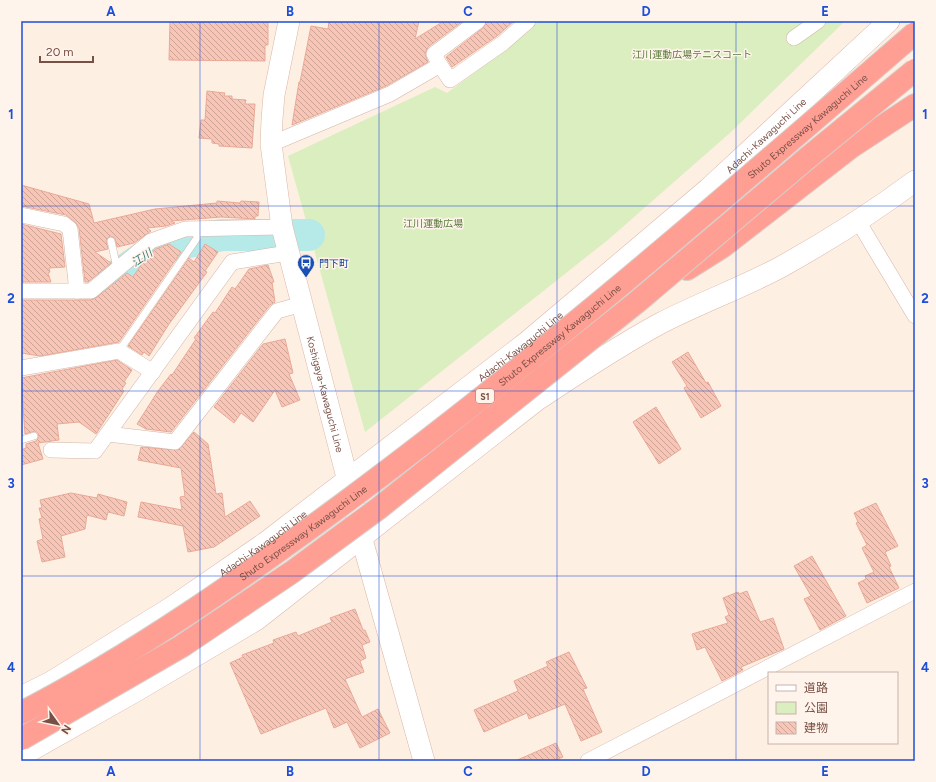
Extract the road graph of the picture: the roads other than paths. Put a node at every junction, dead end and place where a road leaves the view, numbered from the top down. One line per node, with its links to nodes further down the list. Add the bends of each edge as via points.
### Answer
1 (289, 21): 11 (main road, Koshigaya-Kawaguchi Line, via 274,95)
2 (478, 21): 8 (street, via 434,54)
3 (528, 21): 8 (street, via 503,43 450,80)
4 (818, 21): 7 (street)
5 (889, 21): 32 (main road, Adachi-Kawaguchi Line, via 708,189 633,254 527,342)
6 (915, 33): 36 (highway, Shuto Expressway Kawaguchi Line / S1, bridge, via 530,361 399,462 225,589 165,629 53,697)
7 (794, 38)
8 (440, 65): 11 (street, via 390,94)
9 (915, 70): 22 (highway, S1, bridge)
10 (915, 105): 22 (highway, bridge, via 846,151 722,247)
11 (272, 144): 16 (main road, Koshigaya-Kawaguchi Line)
12 (915, 181): 14 (main road)
13 (21, 214): 20 (street, via 64,224 70,229)
14 (858, 221): 24 (street); 33 (main road, via 779,268 662,323 590,365 537,400)
15 (197, 227): 16 (street); 19 (street, via 151,241); 25 (lane, via 198,238)
16 (282, 227): 18 (main road, Koshigaya-Kawaguchi Line)
17 (111, 241): 19 (lane)
18 (288, 253): 23 (main road, Koshigaya-Kawaguchi Line); 27 (street, via 232,262)
19 (117, 268): 20 (street, via 91,291)
20 (77, 290): 21 (street)
21 (21, 291)
22 (636, 302): 37 (highway, S1, bridge, via 379,508 292,572 182,646)
23 (302, 304): 28 (street, via 277,311 174,442); 32 (main road, Koshigaya-Kawaguchi Line)
24 (915, 316)
25 (119, 350): 26 (street); 27 (street)
26 (21, 368)
27 (153, 372): 28 (street)
28 (108, 434): 31 (street, via 95,451)
29 (34, 436): 30 (lane)
30 (21, 440)
31 (51, 450)
32 (348, 480): 33 (main road, Koshigaya-Kawaguchi Line); 35 (main road, Adachi-Kawaguchi Line, via 265,543 172,607 51,682)
33 (361, 536): 38 (main road, via 256,620); 39 (main road, Koshigaya-Kawaguchi Line)
34 (915, 591): 40 (street)
35 (21, 697)
36 (21, 713)
37 (21, 740)
38 (21, 756)
39 (424, 761)
40 (588, 761)

